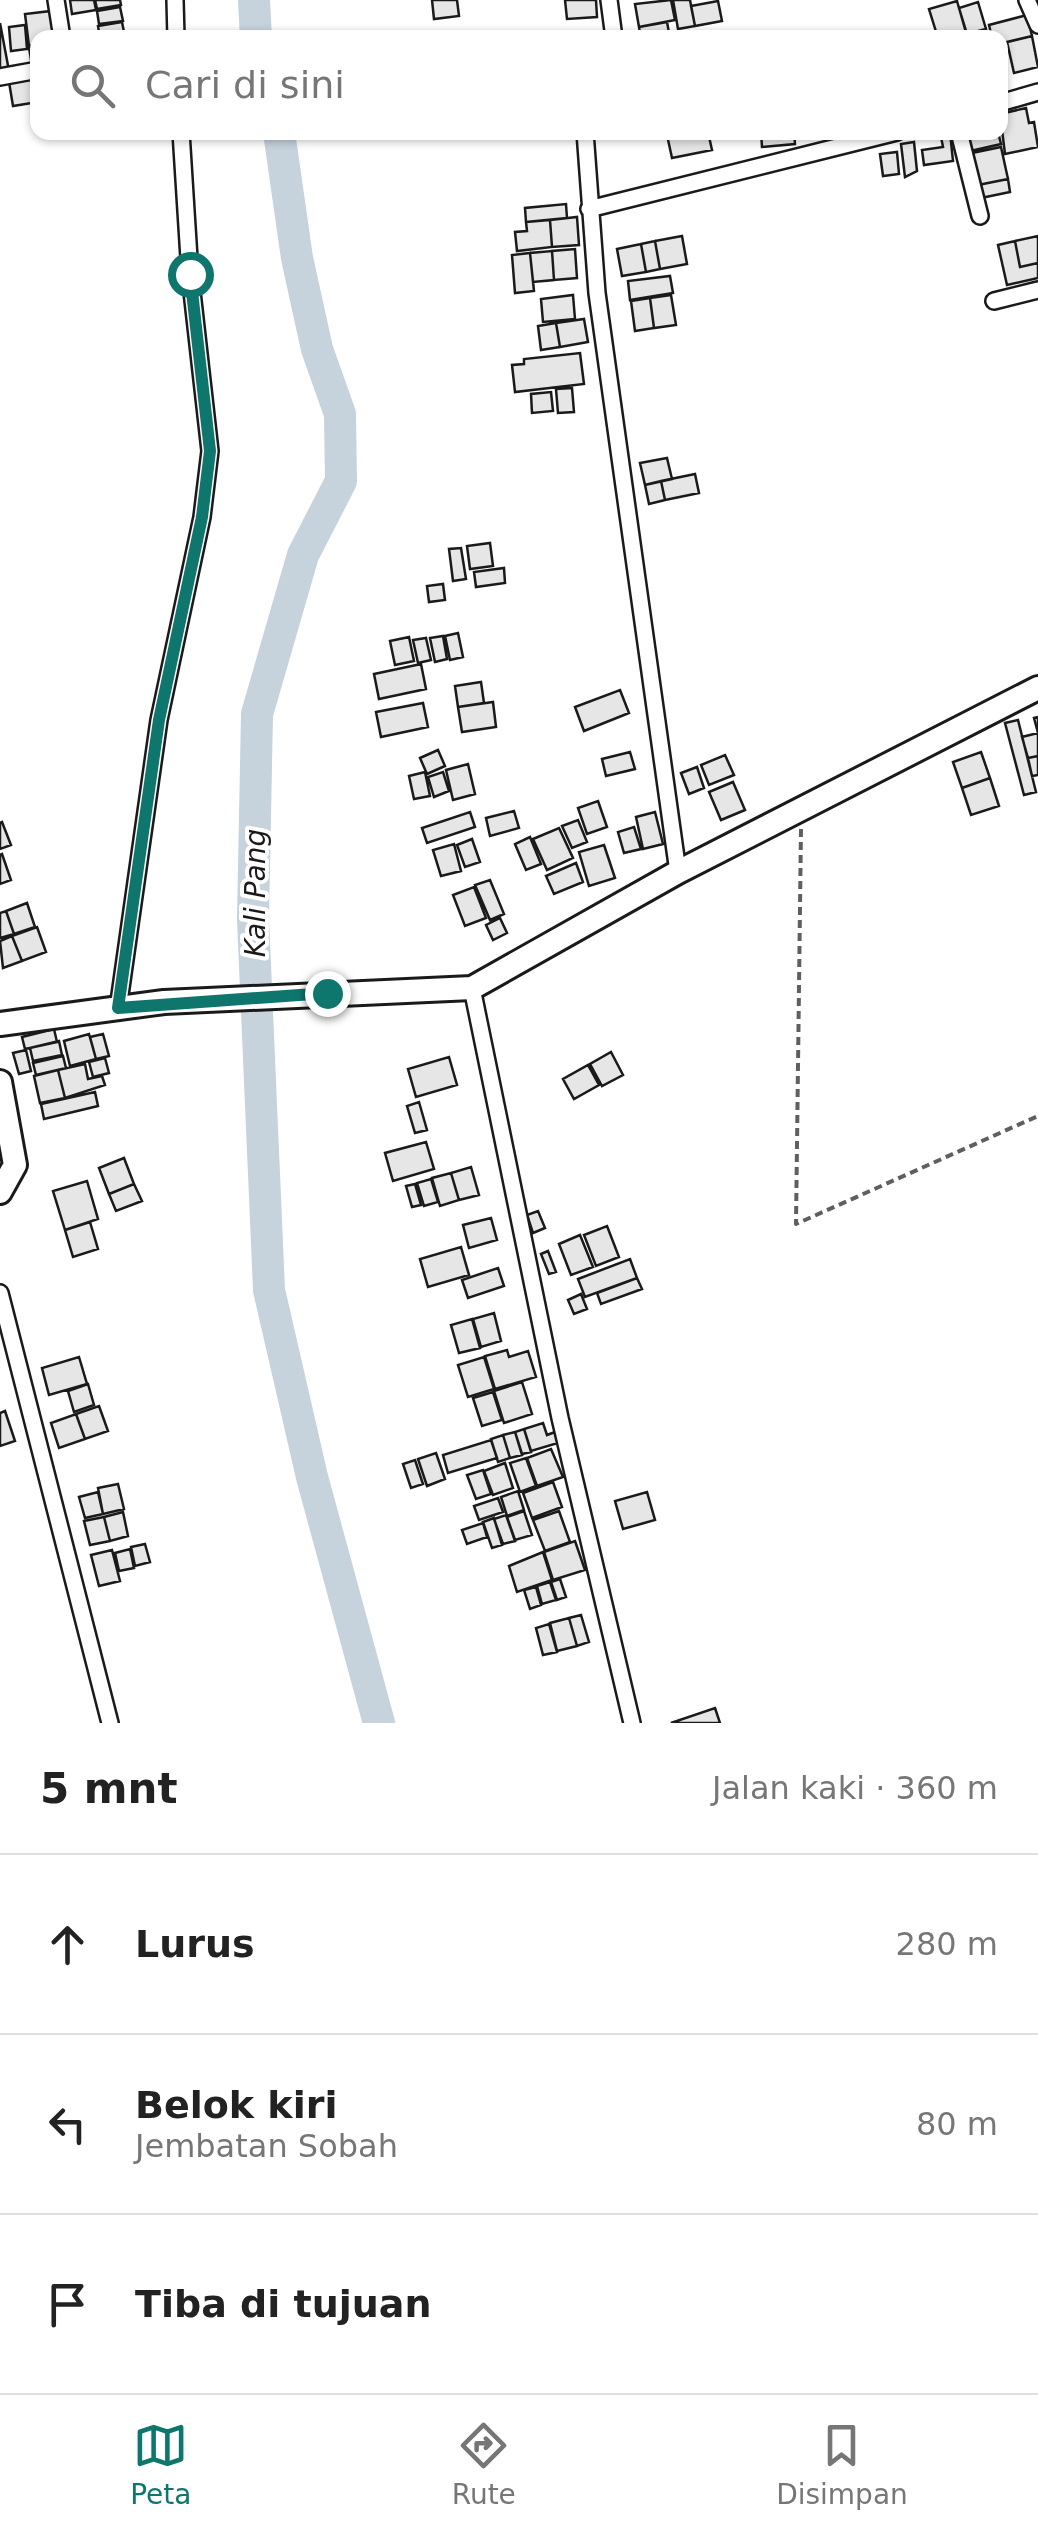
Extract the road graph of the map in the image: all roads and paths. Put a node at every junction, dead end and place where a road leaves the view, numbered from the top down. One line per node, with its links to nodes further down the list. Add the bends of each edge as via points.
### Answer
1 (56, 0): 6 (street)
2 (174, 0): 7 (street)
3 (609, 0): 8 (street)
4 (1027, 0): 5 (street)
5 (1038, 25)
6 (61, 30)
7 (176, 30)
8 (613, 30)
9 (30, 71): 10 (street)
10 (0, 77)
11 (1038, 92): 12 (street)
12 (1008, 101)
13 (182, 140): 25 (street, via 210,451 159,720)
14 (585, 140): 17 (street)
15 (865, 140): 17 (street)
16 (962, 140): 18 (street)
17 (589, 209): 23 (street)
18 (980, 216)
19 (1038, 290): 20 (street)
20 (994, 301)
21 (1038, 688): 22 (street)
22 (801, 808): 23 (street); 28 (path, via 796,1224)
23 (678, 872): 24 (street)
24 (472, 988): 25 (street); 32 (street, via 560,1418)
25 (118, 1008): 26 (street)
26 (0, 1024)
27 (0, 1082): 29 (street, via 15,1165)
28 (1038, 1116)
29 (0, 1192)
30 (0, 1292): 31 (street)
31 (110, 1723)
32 (632, 1723)

